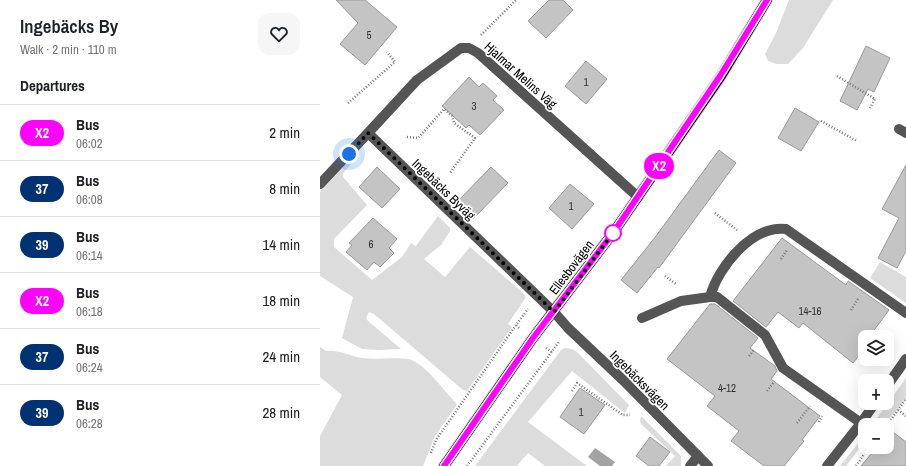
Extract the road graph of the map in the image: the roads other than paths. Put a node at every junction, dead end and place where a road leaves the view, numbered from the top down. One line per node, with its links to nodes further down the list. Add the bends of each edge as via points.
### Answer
1 (767, 0): 4 (main road, Ellesbovägen, via 720,76)
2 (368, 133): 3 (street); 4 (street, Hjalmar Melins Väg, via 417,80 461,48 469,48 478,53); 6 (street, Ingebäcks Byväg)
3 (320, 184)
4 (638, 197): 6 (main road, Ellesbovägen)
5 (713, 297): 7 (street, via 713,285 748,242 756,236 778,228 786,229); 8 (street, via 680,301); 11 (street, via 765,335 783,368)
6 (554, 312): 13 (street, Ingebäcksvägen); 14 (main road, Ellesbovägen)
7 (906, 313)
8 (642, 318)
9 (906, 359): 10 (street)
10 (894, 376)
11 (858, 421)
12 (858, 427): 17 (street)
13 (698, 456): 15 (street); 16 (street, Ingebäcksvägen)
14 (444, 466)
15 (690, 466)
16 (708, 466)
17 (827, 466)

